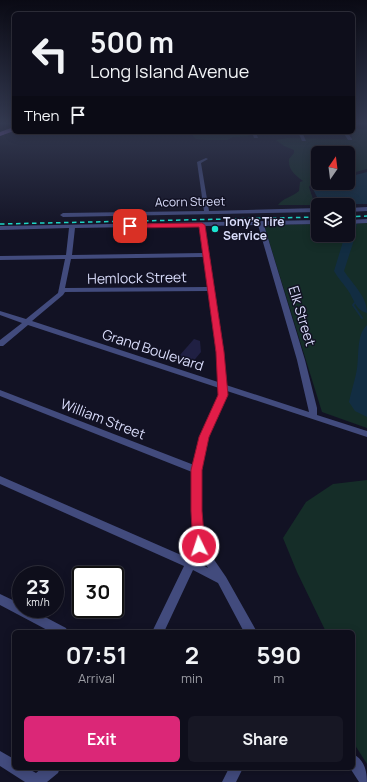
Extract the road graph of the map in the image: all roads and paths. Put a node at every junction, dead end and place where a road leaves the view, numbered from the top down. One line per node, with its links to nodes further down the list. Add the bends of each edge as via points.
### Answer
1 (205, 159): 5 (street, via 199,162)
2 (367, 209): 4 (street)
3 (311, 210): 5 (street, Acorn Street)
4 (355, 210)
5 (207, 213): 6 (street, Acorn Street)
6 (63, 215)
7 (367, 221): 9 (street)
8 (311, 222): 10 (street)
9 (355, 222)
10 (261, 224): 11 (street); 24 (street, Elk Street, via 301,360)
11 (202, 225): 12 (street); 14 (street)
12 (72, 227): 13 (street); 15 (street)
13 (0, 228)
14 (206, 254): 15 (street); 17 (street)
15 (69, 256): 16 (street); 18 (street)
16 (0, 258)
17 (211, 289): 18 (street, Hemlock Street); 22 (street)
18 (62, 290): 20 (street, via 60,295)
19 (0, 313): 20 (street, Grand Boulevard)
20 (27, 322): 21 (street); 22 (street, Grand Boulevard)
21 (0, 344)
22 (222, 387): 24 (street, Grand Boulevard); 26 (street, via 223,395 204,437)
23 (0, 393): 26 (street, William Street)
24 (313, 417): 25 (street, Grand Boulevard)
25 (367, 434)
26 (197, 470): 28 (street, via 196,511)
27 (0, 480): 29 (street)
28 (199, 546): 29 (street); 30 (street)
29 (190, 564): 30 (street); 33 (street)
30 (222, 580): 34 (street)
31 (0, 599): 32 (street)
32 (58, 630)
33 (159, 630)
34 (250, 630)
35 (0, 758): 37 (street)
36 (355, 764): 43 (street)
37 (12, 766)
38 (18, 770): 41 (street)
39 (50, 770): 41 (street)
40 (235, 770): 42 (street)
41 (37, 782)
42 (229, 782)
43 (367, 782)

